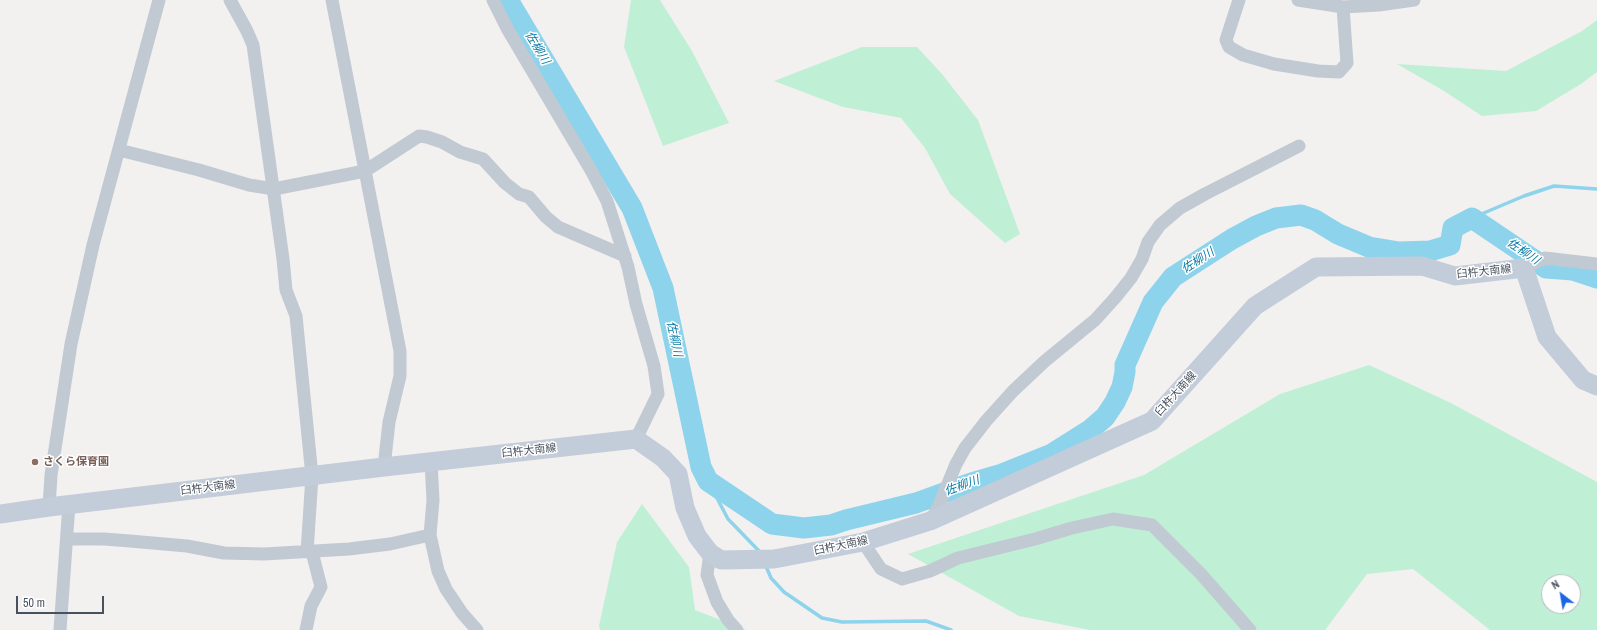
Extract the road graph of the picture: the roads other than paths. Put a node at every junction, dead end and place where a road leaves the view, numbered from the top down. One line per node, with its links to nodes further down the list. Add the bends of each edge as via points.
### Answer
1 (159, 0): 10 (street)
2 (230, 0): 12 (street, via 253,45)
3 (332, 0): 11 (street)
4 (493, 0): 13 (street, via 607,201)
5 (1239, 0): 8 (street, via 1226,40 1230,48 1243,55 1274,64 1318,71 1339,72 1347,63)
6 (1298, 0): 8 (street)
7 (1414, 0): 8 (street)
8 (1343, 7)
9 (1299, 146): 24 (street, via 1180,208 1160,225 1148,242 1131,278 1115,298 1095,320 1044,361 986,420 956,464)
10 (118, 150): 12 (street, via 249,185); 22 (street, via 71,344 51,475)
11 (365, 171): 12 (street); 13 (street, via 419,136 442,142 460,152 483,159 505,183 519,194 529,197 546,217 558,226); 19 (street, via 400,351 400,376 389,422)
12 (274, 189): 20 (street, via 286,290 296,316)
13 (625, 256): 17 (street, via 654,366 658,394)
14 (1597, 264): 15 (street, via 1545,258)
15 (1524, 268): 16 (main road, 臼杵大南線, via 1548,337 1583,380); 24 (main road, 臼杵大南線, via 1455,276 1422,266 1316,267 1255,306 1152,421)
16 (1597, 386)
17 (636, 439): 18 (main road, 臼杵大南線); 29 (main road, via 663,458 678,474 685,508 697,536)
18 (432, 462): 19 (main road, 臼杵大南線); 25 (street, via 433,500)
19 (384, 467): 20 (main road, 臼杵大南線)
20 (312, 476): 21 (main road, 臼杵大南線); 28 (street)
21 (69, 504): 22 (main road, 臼杵大南線); 26 (street)
22 (49, 507): 23 (main road, 臼杵大南線)
23 (0, 514)
24 (930, 521): 27 (main road, 臼杵大南線)
25 (430, 535): 28 (street, via 390,544); 32 (street, via 438,571 446,589)
26 (67, 539): 28 (street, via 104,539 187,546 224,553); 30 (street)
27 (863, 542): 29 (main road, 臼杵大南線, via 774,559 721,560); 34 (street, via 881,569 902,579 958,558 1113,519 1152,525 1201,574)
28 (309, 552): 31 (street, via 321,587 311,606)
29 (710, 553): 33 (street, via 707,575 717,602)
30 (60, 630)
31 (306, 630)
32 (477, 630)
33 (737, 630)
34 (1250, 630)

